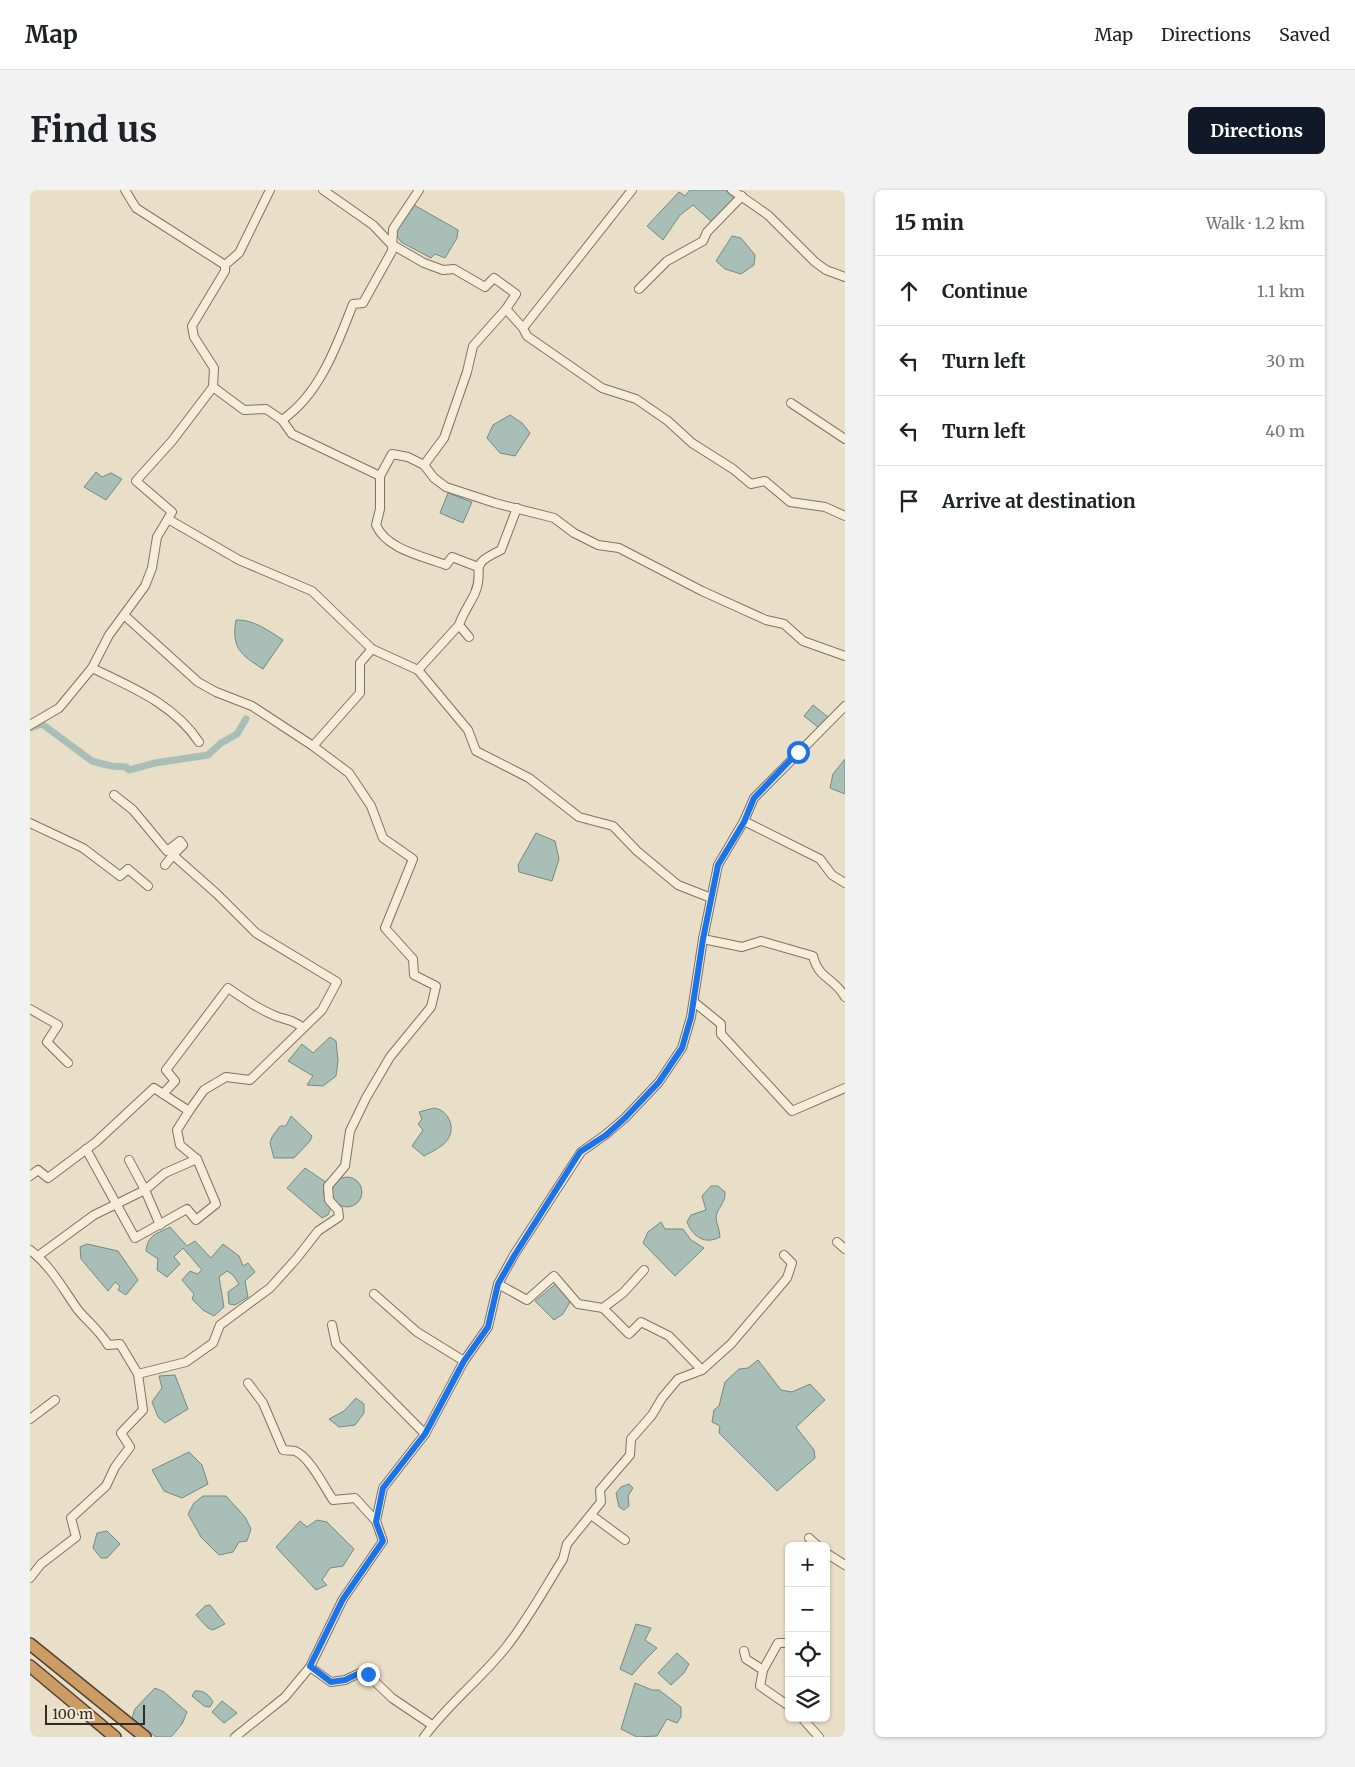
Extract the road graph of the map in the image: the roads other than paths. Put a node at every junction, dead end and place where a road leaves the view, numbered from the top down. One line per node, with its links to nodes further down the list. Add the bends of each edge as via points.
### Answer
1 (126, 190): 9 (street, via 136,208)
2 (270, 190): 9 (street, via 238,253)
3 (322, 190): 8 (street, via 373,225)
4 (419, 190): 8 (street, via 393,229)
5 (632, 190): 13 (street)
6 (732, 190): 7 (street)
7 (742, 196): 10 (street, via 768,215 815,262); 11 (street, via 707,232 704,241 667,262)
8 (391, 244): 12 (street, via 424,263 442,270 454,269 485,287 494,278 516,294); 16 (street, via 392,251 363,303 353,304 320,377 295,411)
9 (225, 265): 14 (street, via 225,271 192,326 194,338 214,368)
10 (845, 277)
11 (639, 289)
12 (506, 309): 13 (street); 18 (street, via 473,346 444,438)
13 (523, 328): 21 (street, via 526,336 541,348 602,388 636,399 751,484 764,481 790,502 825,507)
14 (213, 387): 16 (street, via 244,410 266,410); 22 (street, via 136,481 172,512)
15 (792, 402): 17 (street)
16 (282, 420): 19 (street, via 292,434)
17 (845, 439)
18 (424, 465): 19 (street, via 392,454); 20 (street, via 446,487)
19 (380, 476): 23 (street, via 380,509 376,525 384,537 421,558 446,565 452,557)
20 (517, 508): 23 (street, via 501,550 483,559); 28 (street, via 554,518 598,545 619,548 726,602 766,620 784,624 803,640)
21 (845, 516)
22 (168, 519): 24 (street, via 157,537 152,568 145,586); 27 (street, via 239,560 312,591)
23 (478, 567): 25 (street, via 474,594)
24 (124, 615): 29 (street, via 109,635); 34 (street, via 198,682 252,706)
25 (459, 625): 26 (street); 30 (street)
26 (469, 637)
27 (372, 649): 30 (street); 34 (street, via 360,663 360,693)
28 (845, 656)
29 (92, 668): 32 (street, via 59,708); 33 (street, via 150,697 179,718)
30 (418, 670): 42 (street, via 468,730 476,751 529,778 579,817 613,826 678,885)
31 (845, 706): 36 (street, via 754,798)
32 (30, 725)
33 (199, 742)
34 (313, 746): 71 (street, via 349,773 371,806 383,838 413,858 386,928 413,959 414,975 436,986 431,1007 390,1057 350,1131 345,1166 328,1186 329,1200 338,1210 339,1217 318,1231 270,1288 220,1325 213,1343 186,1362)
35 (114, 795): 38 (street, via 132,810 167,851 180,841 183,845)
36 (744, 822): 40 (street, via 820,859 832,875); 42 (street, via 718,865)
37 (30, 823): 41 (street, via 82,848 120,876 128,869)
38 (173, 855): 39 (street); 47 (street, via 256,933 337,982 322,1010)
39 (165, 865)
40 (845, 883)
41 (148, 886)
42 (711, 898): 43 (street)
43 (703, 939): 44 (street, via 742,947 761,941 812,956 816,969 840,988); 45 (street)
44 (845, 997)
45 (694, 1002): 49 (street, via 721,1024 721,1034 792,1111); 65 (street, via 682,1048 659,1082 606,1135 580,1152)
46 (30, 1010): 48 (street, via 58,1026 47,1042)
47 (303, 1028): 50 (street, via 252,1004 228,988 166,1070 175,1081); 51 (street, via 250,1080 226,1078 204,1090)
48 (68, 1063)
49 (845, 1088)
50 (162, 1094): 51 (street); 52 (street, via 154,1088)
51 (189, 1112): 53 (street, via 177,1130 180,1145)
52 (86, 1150): 55 (street, via 48,1178 38,1170); 57 (street)
53 (197, 1159): 56 (street, via 165,1173); 58 (street, via 216,1204 196,1220 187,1209)
54 (129, 1160): 56 (street)
55 (30, 1176)
56 (145, 1190): 57 (street); 58 (street)
57 (117, 1205): 58 (street, via 135,1238); 63 (street, via 94,1215)
58 (160, 1225)
59 (837, 1242): 60 (street)
60 (845, 1249)
61 (30, 1250): 63 (street)
62 (784, 1255): 70 (street, via 792,1263 787,1278 731,1344)
63 (38, 1256): 71 (street, via 80,1311 101,1332 108,1345 120,1344)
64 (644, 1270): 67 (street, via 623,1293)
65 (498, 1284): 67 (street, via 527,1300 554,1276 578,1304); 69 (street, via 488,1327)
66 (374, 1294): 69 (street, via 417,1332)
67 (603, 1308): 70 (street, via 628,1334 641,1322 669,1336)
68 (332, 1325): 75 (street, via 336,1344)
69 (464, 1361): 75 (street)
70 (702, 1370): 76 (street, via 678,1380 662,1398 631,1439 630,1455 600,1490 601,1502)
71 (138, 1374): 83 (street, via 143,1410 121,1432 130,1447 114,1467 106,1486 71,1518 76,1537 41,1564)
72 (248, 1383): 77 (street, via 263,1403 283,1450 302,1456 333,1500 354,1498)
73 (55, 1400): 74 (street)
74 (30, 1420)
75 (425, 1434): 77 (street, via 383,1488)
76 (591, 1515): 79 (street); 92 (street, via 567,1544 563,1559 508,1645)
77 (376, 1522): 88 (street, via 383,1541 343,1599)
78 (809, 1538): 80 (street)
79 (625, 1540)
80 (814, 1542)
81 (830, 1556): 82 (street)
82 (845, 1565)
83 (30, 1578)
84 (785, 1643): 89 (street, via 778,1643)
85 (30, 1644): 94 (highway)
86 (744, 1652): 89 (street, via 746,1660)
87 (30, 1666): 93 (highway)
88 (310, 1666): 92 (street, via 331,1682 345,1680 364,1671 392,1698); 95 (street, via 285,1697)
89 (763, 1670): 90 (street, via 760,1686)
90 (785, 1703)
91 (806, 1722): 97 (street)
92 (432, 1725): 96 (street)
93 (115, 1737)
94 (145, 1737)
95 (234, 1737)
96 (424, 1737)
97 (819, 1737)

